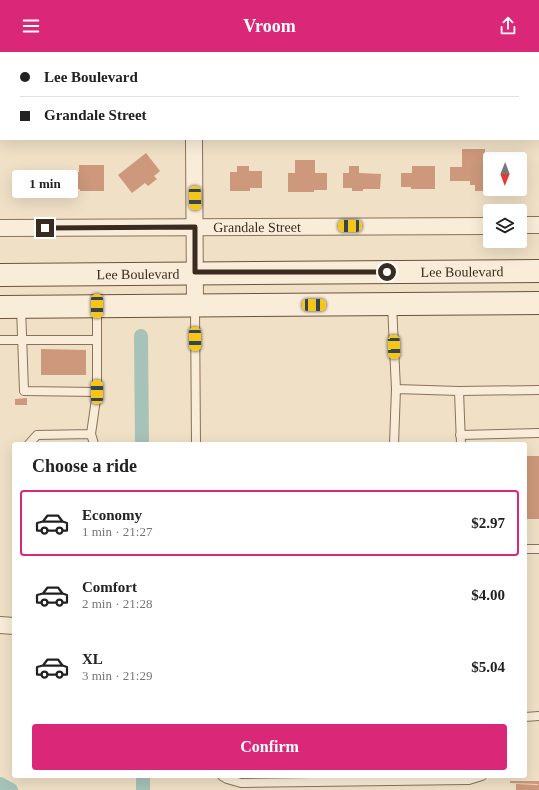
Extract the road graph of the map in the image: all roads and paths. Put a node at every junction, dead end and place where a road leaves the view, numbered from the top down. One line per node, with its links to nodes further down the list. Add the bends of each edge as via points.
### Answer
1 (194, 140): 5 (street)
2 (527, 225): 3 (street)
3 (539, 225)
4 (483, 226): 5 (street, Grandale Street)
5 (195, 227): 6 (street, Grandale Street); 8 (street)
6 (0, 228)
7 (539, 271): 8 (main road, Lee Boulevard)
8 (195, 272): 9 (main road, Lee Boulevard); 12 (street)
9 (0, 275)
10 (539, 303): 11 (main road)
11 (392, 304): 12 (main road); 19 (lane)
12 (195, 305): 14 (main road); 28 (lane)
13 (21, 306): 14 (main road); 15 (main road); 17 (lane)
14 (97, 306): 18 (lane)
15 (0, 307)
16 (0, 340): 17 (lane)
17 (22, 340): 18 (lane); 22 (lane, via 24,391)
18 (97, 340): 22 (lane)
19 (396, 389): 21 (lane); 29 (lane)
20 (539, 390): 21 (lane)
21 (459, 391): 25 (lane)
22 (97, 392): 24 (lane)
23 (539, 433): 25 (lane)
24 (91, 434): 26 (lane, via 37,435); 27 (lane)
25 (460, 435): 30 (lane)
26 (31, 442)
27 (93, 442)
28 (196, 442)
29 (394, 442)
30 (461, 442)
31 (527, 549): 32 (lane)
32 (539, 549)
33 (0, 625): 34 (street)
34 (12, 626)
35 (539, 716): 36 (lane)
36 (527, 717)
37 (225, 778): 38 (lane, via 241,783)
38 (476, 778)

